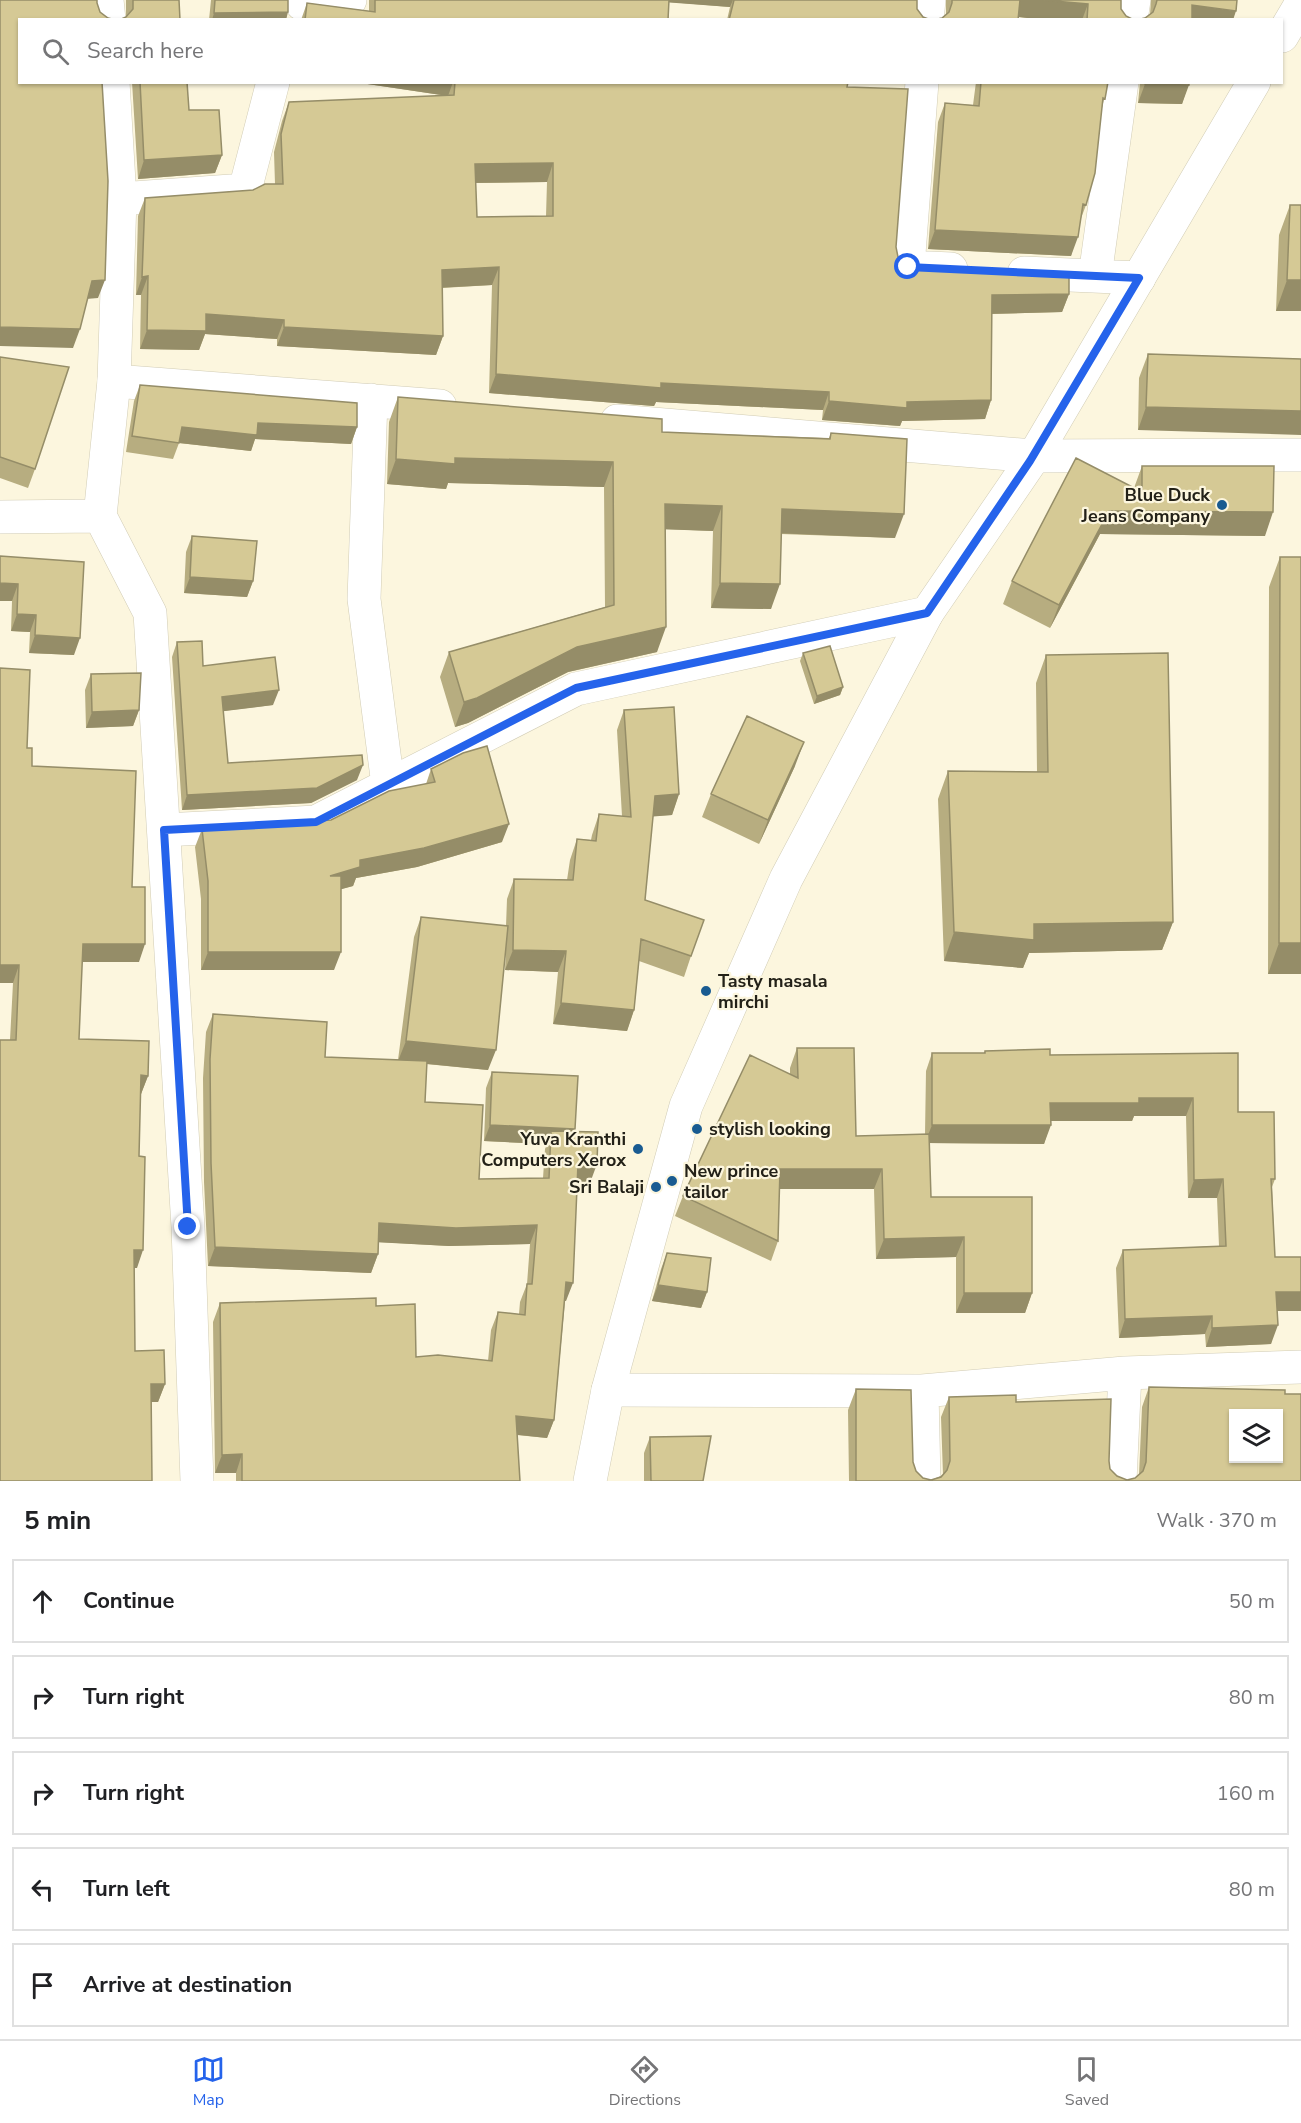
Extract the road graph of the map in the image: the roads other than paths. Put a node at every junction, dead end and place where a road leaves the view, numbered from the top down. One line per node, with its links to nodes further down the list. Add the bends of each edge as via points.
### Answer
1 (107, 0): 7 (street)
2 (350, 0): 6 (street)
3 (929, 0): 8 (street)
4 (1134, 0): 9 (street)
5 (1301, 4): 10 (street)
6 (300, 8)
7 (109, 18)
8 (927, 18)
9 (1131, 18)
10 (1283, 33)
11 (112, 84): 16 (street)
12 (272, 84): 16 (street, via 245,190)
13 (922, 84): 17 (street, via 908,267)
14 (1122, 84): 17 (street)
15 (1253, 84): 18 (street)
16 (120, 199): 19 (street)
17 (1095, 276): 18 (street)
18 (1139, 278): 24 (street)
19 (114, 381): 20 (street); 25 (street)
20 (371, 400): 21 (street); 28 (street, via 364,599)
21 (465, 408)
22 (584, 418): 24 (street)
23 (1301, 455): 24 (street)
24 (1033, 456): 27 (street)
25 (100, 516): 26 (street); 29 (street, via 150,613)
26 (2, 523)
27 (927, 613): 28 (street, via 576,688); 32 (street, via 786,879 686,1106)
28 (388, 785): 29 (street, via 316,822)
29 (164, 830): 34 (street, via 188,1227)
30 (1301, 1367): 31 (street)
31 (1125, 1373): 33 (street); 37 (street)
32 (608, 1390): 33 (street); 35 (street)
33 (922, 1391): 36 (street)
34 (197, 1481)
35 (590, 1481)
36 (924, 1481)
37 (1120, 1481)

